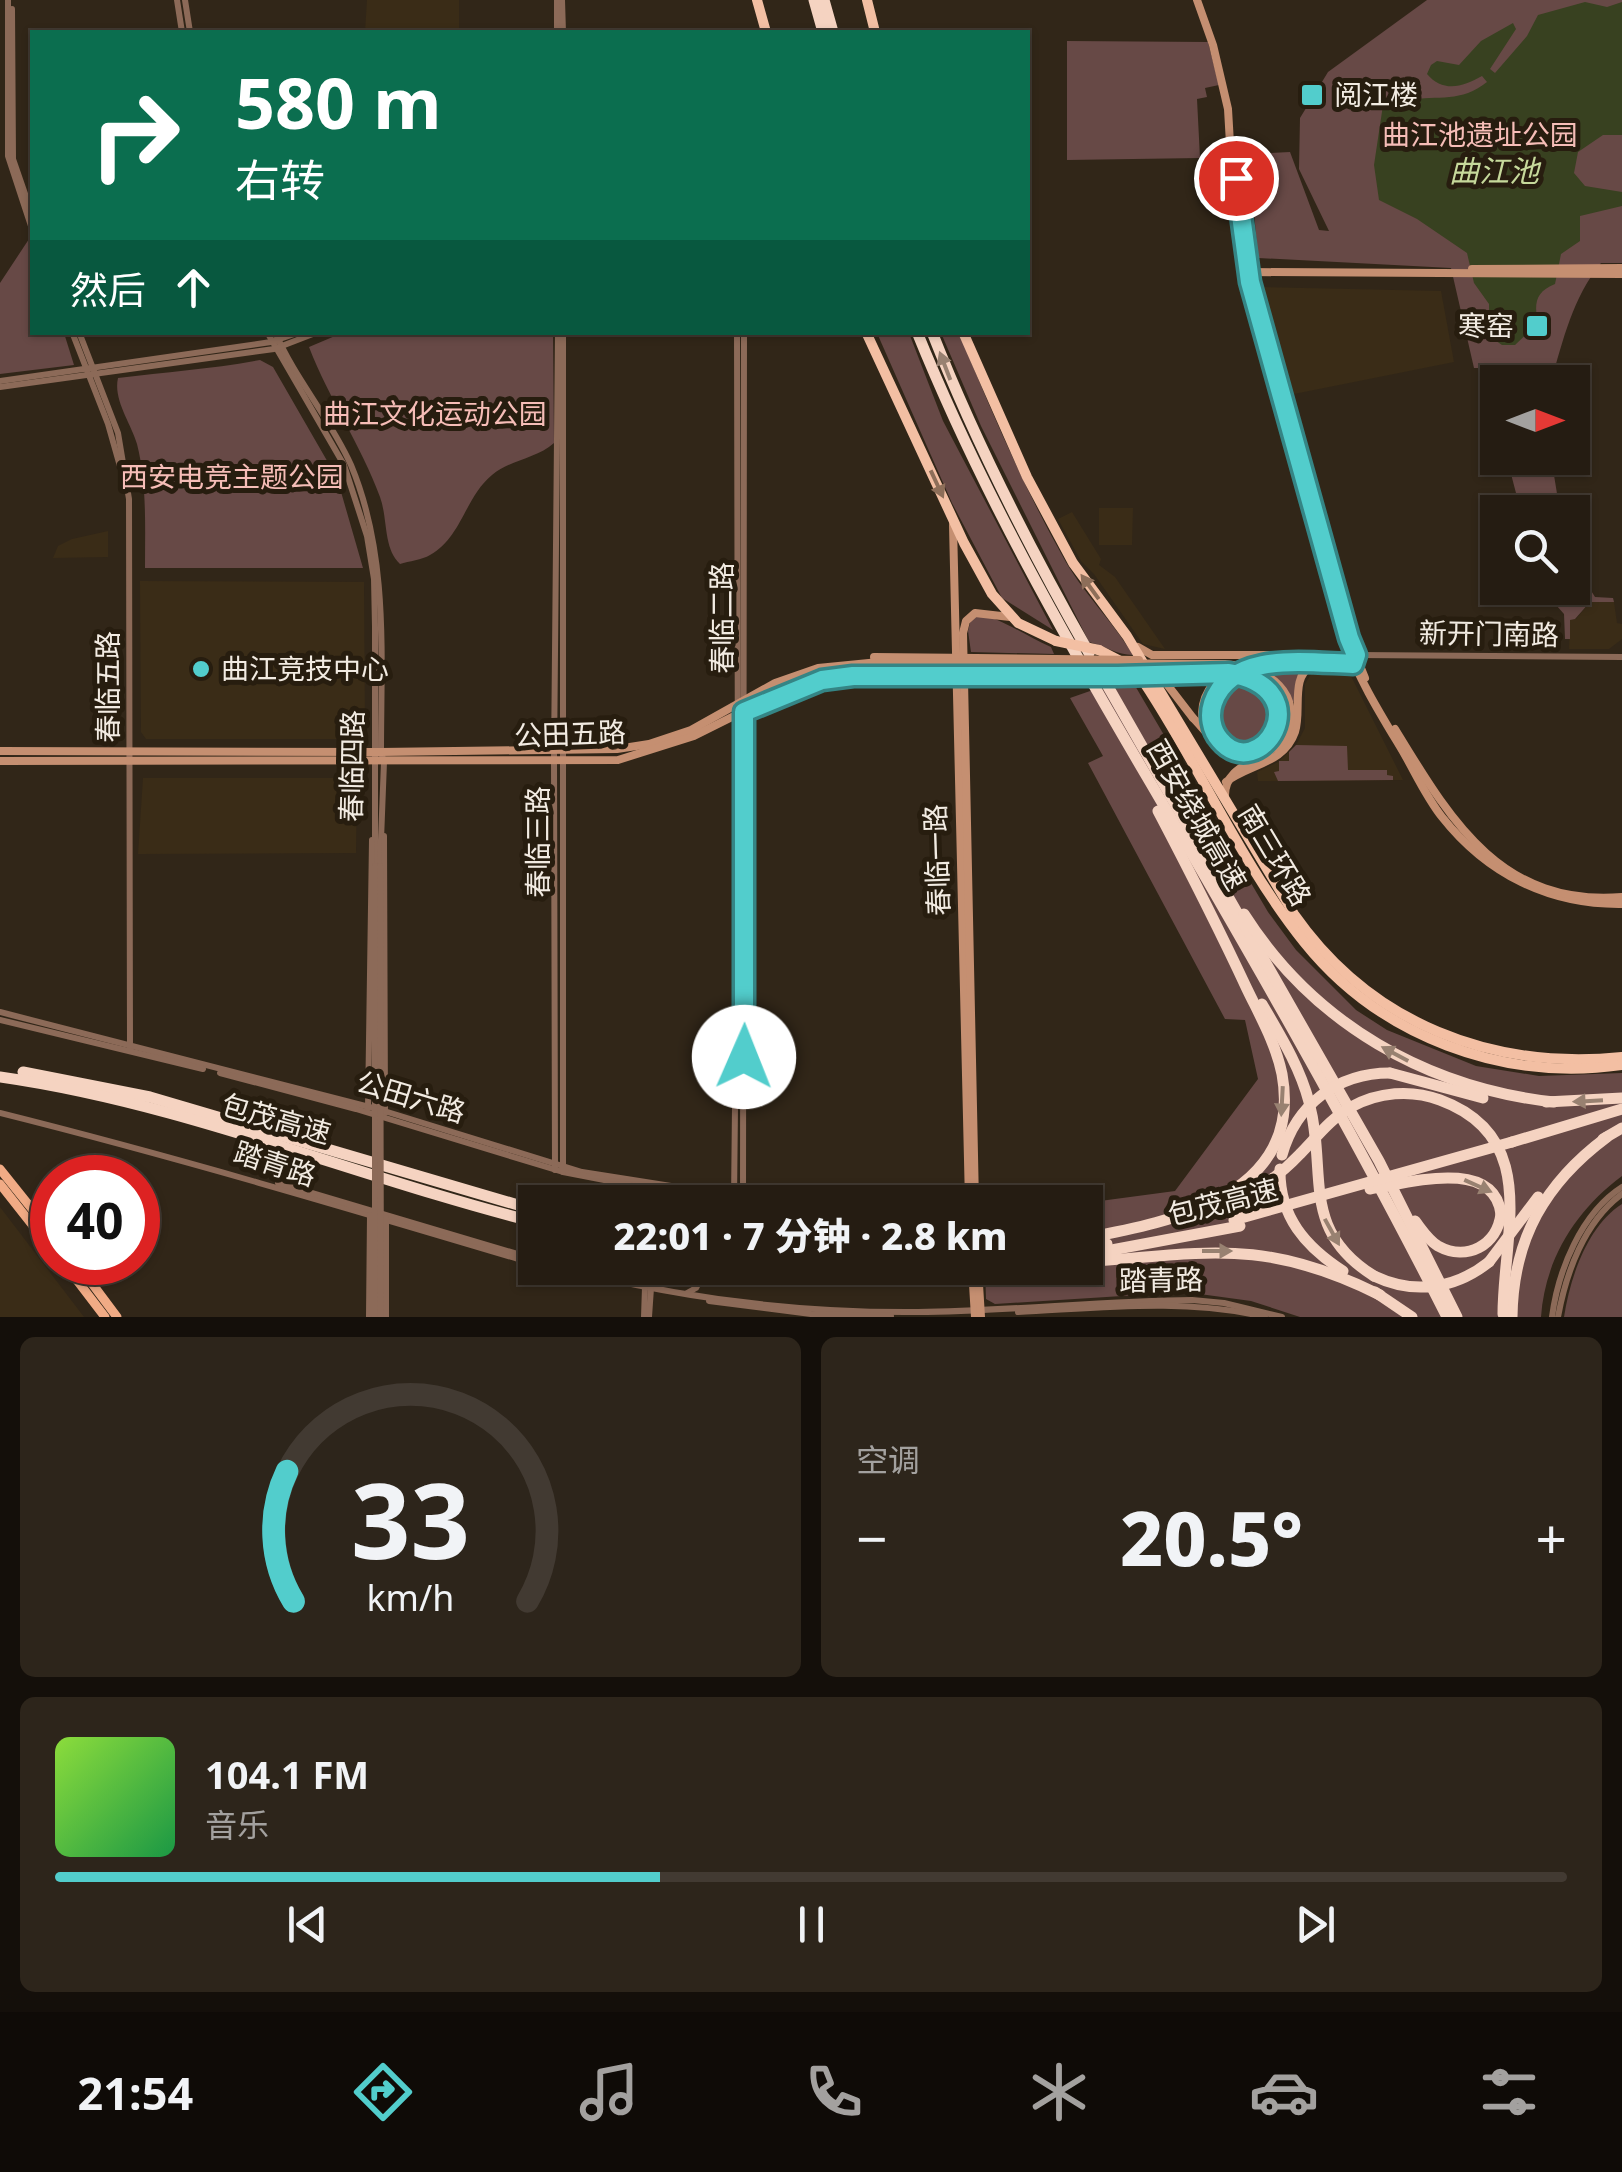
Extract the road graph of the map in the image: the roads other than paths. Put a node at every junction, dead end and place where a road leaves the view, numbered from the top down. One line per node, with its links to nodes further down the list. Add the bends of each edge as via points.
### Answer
1 (10, 0): 17 (street, via 12,148); 18 (street, via 8,156)
2 (177, 0): 10 (street)
3 (186, 0): 11 (street)
4 (560, 0): 12 (street)
5 (756, 0): 13 (highway)
6 (812, 0): 14 (highway)
7 (827, 0): 15 (highway)
8 (867, 0): 16 (highway)
9 (1200, 0): 20 (main road, via 1228,109)
10 (182, 30)
11 (190, 30)
12 (560, 30)
13 (765, 30)
14 (820, 30)
15 (834, 30)
16 (874, 30)
17 (30, 209)
18 (30, 223)
19 (1622, 271): 20 (main road)
20 (1246, 273): 39 (main road)
21 (77, 335): 30 (street, 春临五路)
22 (305, 335): 29 (street)
23 (561, 335): 51 (street, 春临三路)
24 (741, 335): 47 (street, 春临二路)
25 (867, 335): 32 (highway, 南三环路, one-way to 32)
26 (918, 335): 48 (highway, 西安绕城高速, via 1016,548)
27 (933, 335): 58 (highway, 西安绕城高速, one-way to 27, via 1027,541)
28 (964, 335): 34 (highway, 南三环路, one-way to 28, via 1040,504)
29 (276, 342): 30 (street); 54 (street, 春临四路, via 350,462 373,534)
30 (90, 370): 31 (street); 53 (street, 春临五路, via 122,448 129,499)
31 (0, 384)
32 (952, 516): 33 (highway, 南三环路); 37 (main road, 春临一路)
33 (1010, 617): 37 (main road, 春临一路, via 972,615); 67 (highway, 南三环路, bridge, via 1036,634 1128,664 1284,916 1358,996 1418,1033 1473,1056 1545,1068)
34 (1127, 636): 35 (main road); 57 (highway, 南三环路)
35 (1142, 652): 36 (main road); 50 (main road, bridge, via 1193,718)
36 (1282, 656): 39 (main road); 52 (main road, via 1225,672 1201,709 1204,730 1220,750 1244,758)
37 (959, 657): 40 (main road, bridge); 44 (main road, 春临一路); 45 (main road, via 830,661)
38 (1622, 657): 39 (street, 新开门南路)
39 (1353, 658): 41 (main road); 62 (main road, via 1445,816 1473,851 1525,886 1573,902)
40 (1178, 663): 42 (main road, 公田五路, bridge); 52 (main road, 公田五路, bridge, via 1238,664 1276,681 1290,706 1289,730)
41 (1326, 663): 50 (main road, bridge, via 1278,663 1226,682 1211,716 1214,732); 56 (main road, via 1302,671 1286,748)
42 (879, 665): 43 (main road, 公田五路, bridge); 45 (main road, 公田五路, via 829,665); 46 (main road, 公田五路, via 808,679)
43 (1166, 673): 44 (main road, bridge); 50 (main road, 公田五路, bridge, via 1240,675 1269,691 1280,715 1273,735 1259,748)
44 (959, 674): 46 (main road, via 841,677); 85 (main road, 春临一路)
45 (775, 683): 47 (main road, 公田五路)
46 (780, 696): 47 (main road, 公田五路)
47 (741, 708): 51 (main road, 公田五路, via 649,744); 84 (street, 春临二路)
48 (1116, 726): 63 (highway); 122 (highway, 西安绕城高速, via 1335,1105)
49 (0, 751): 53 (main road, 公田五路)
50 (1236, 751)
51 (557, 754): 54 (main road, 公田五路); 78 (street, 春临三路)
52 (1269, 754): 56 (main road, 公田五路, via 1234,770)
53 (128, 757): 54 (main road, 公田五路); 55 (main road, 公田五路); 65 (street, 春临五路)
54 (379, 757): 59 (street, 春临四路); 60 (street, 春临四路)
55 (0, 761)
56 (1226, 782): 57 (main road)
57 (1226, 802): 66 (highway, 南三环路, via 1301,925 1376,998 1440,1032 1511,1055)
58 (1186, 823): 70 (highway, one-way to 58, via 1446,1079 1338,1017 1266,944); 80 (highway, 西安绕城高速)
59 (374, 824): 61 (street, 春临四路); 71 (street)
60 (383, 824): 61 (street, 春临四路); 74 (street)
61 (378, 866): 117 (street, bridge)
62 (1622, 901)
63 (1214, 917): 76 (highway, one-way to 76, bridge, via 1305,1088 1328,1229 1374,1276 1429,1288 1464,1279 1489,1262 1551,1181); 95 (highway, one-way to 95, via 1277,1056 1281,1121 1267,1157 1242,1185)
64 (0, 1016): 65 (street, 公田六路)
65 (127, 1047): 71 (street, 公田六路)
66 (1622, 1056)
67 (1622, 1065)
68 (0, 1073): 88 (highway, 包茂高速, via 150,1097); 92 (highway, 包茂高速, via 165,1113)
69 (1622, 1098): 70 (highway, one-way to 70)
70 (1554, 1102): 110 (highway, bridge, via 1496,1100 1390,1073 1348,1079 1294,1124 1282,1155 1282,1196 1298,1232)
71 (368, 1110): 74 (street, 公田六路)
72 (0, 1112): 90 (street, 踏青路, via 189,1157)
73 (1622, 1112): 77 (highway)
74 (385, 1115): 78 (street, 公田六路)
75 (1622, 1128): 76 (highway)
76 (1607, 1137): 114 (highway, via 1560,1178 1536,1212)
77 (1514, 1145): 86 (highway, bridge); 94 (highway, bridge)
78 (559, 1168): 82 (street, 公田六路); 83 (street, 公田六路)
79 (0, 1169): 89 (main road)
80 (1384, 1171): 86 (highway, one-way to 80, bridge, via 1442,1178 1468,1180 1493,1192 1502,1214 1496,1233 1463,1252 1442,1247 1424,1232); 123 (highway, 西安绕城高速)
81 (0, 1184): 93 (main road)
82 (616, 1185)
83 (657, 1185)
84 (738, 1185)
85 (972, 1185)
86 (1370, 1190): 94 (highway, 包茂高速, bridge)
87 (1622, 1190): 124 (street, via 1600,1206 1572,1250 1556,1292)
88 (518, 1205)
89 (30, 1206)
90 (370, 1213): 91 (street, 踏青路); 117 (street)
91 (386, 1217): 99 (street, 踏青路); 117 (street)
92 (518, 1217)
93 (30, 1222)
94 (1236, 1223): 97 (highway); 98 (highway, 包茂高速)
95 (1153, 1225): 96 (highway); 114 (highway, bridge, via 1245,1196 1362,1102 1428,1096 1487,1132 1508,1171)
96 (1103, 1235)
97 (1103, 1245)
98 (1103, 1254)
99 (518, 1257)
100 (1103, 1257): 110 (highway, one-way to 110, via 1255,1253 1319,1268)
101 (81, 1285): 115 (main road)
102 (93, 1285): 116 (main road)
103 (625, 1285): 108 (street, 踏青路)
104 (629, 1285): 108 (street, 踏青路)
105 (698, 1285): 109 (street)
106 (703, 1285): 111 (street)
107 (976, 1285): 113 (main road)
108 (648, 1290): 109 (street, 踏青路); 111 (street, 踏青路); 118 (street)
109 (686, 1294): 111 (street, 踏青路)
110 (1380, 1295): 121 (highway)
111 (708, 1299): 113 (street, 踏青路)
112 (1237, 1311): 113 (street, 踏青路, via 1188,1305); 119 (street, 踏青路); 120 (street, 踏青路)
113 (978, 1314)
114 (1506, 1316)
115 (105, 1317)
116 (117, 1317)
117 (378, 1317)
118 (647, 1317)
119 (1265, 1317)
120 (1282, 1317)
121 (1412, 1317)
122 (1447, 1317)
123 (1457, 1317)
124 (1555, 1317)

